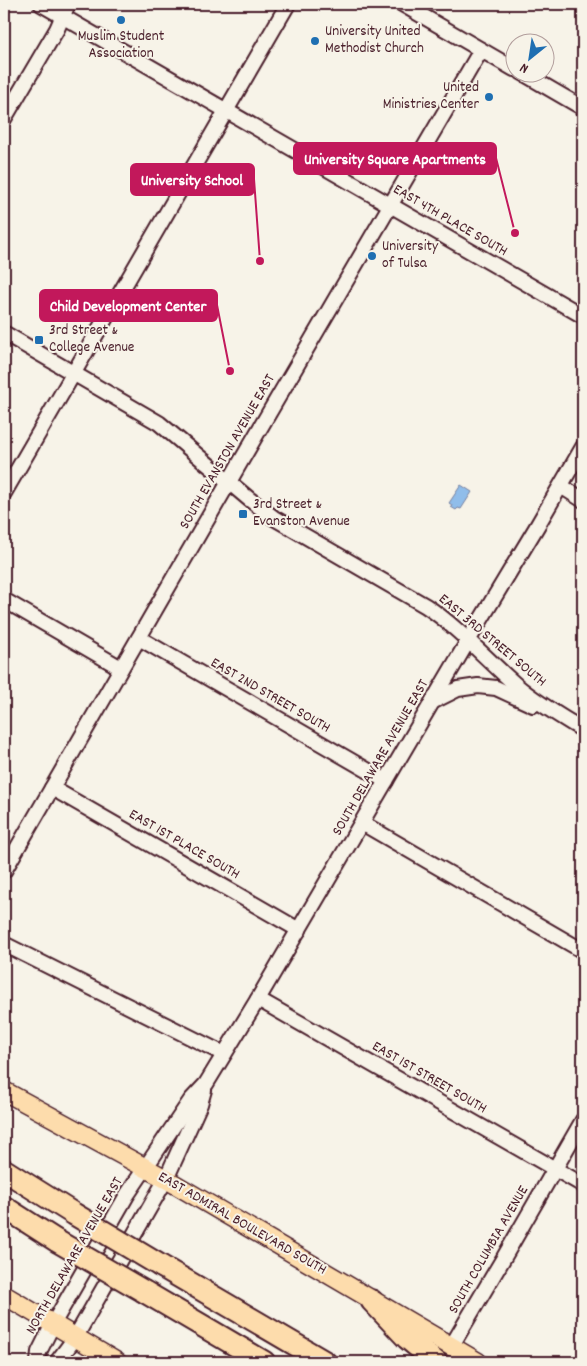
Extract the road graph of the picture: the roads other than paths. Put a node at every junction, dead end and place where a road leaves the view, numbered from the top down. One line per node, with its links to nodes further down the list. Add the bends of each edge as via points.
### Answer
1 (42, 4): 4 (street, EAST 4TH PLACE SOUTH)
2 (288, 4): 9 (street)
3 (402, 4): 5 (street)
4 (65, 10): 9 (street, EAST 4TH PLACE SOUTH); 10 (street, via 50,41)
5 (481, 50): 6 (street); 11 (street, SOUTH EVANSTON AVENUE EAST)
6 (504, 63)
7 (538, 82): 8 (street)
8 (583, 108)
9 (226, 110): 11 (street, EAST 4TH PLACE SOUTH); 14 (street)
10 (6, 112)
11 (391, 206): 12 (street, EAST 4TH PLACE SOUTH); 16 (street, SOUTH EVANSTON AVENUE EAST)
12 (583, 316)
13 (4, 333): 14 (street, EAST 3RD STREET SOUTH)
14 (73, 373): 16 (street, EAST 3RD STREET SOUTH, via 160,424); 18 (street)
15 (583, 447): 17 (street, SOUTH DELAWARE AVENUE EAST)
16 (229, 483): 21 (street, SOUTH EVANSTON AVENUE EAST); 22 (street, EAST 3RD STREET SOUTH, via 274,518 426,606)
17 (561, 486): 19 (street); 22 (street, SOUTH DELAWARE AVENUE EAST)
18 (4, 493)
19 (583, 500)
20 (4, 600): 23 (street)
21 (139, 638): 23 (street, SOUTH EVANSTON AVENUE EAST); 27 (street, EAST 2ND STREET SOUTH)
22 (468, 641): 24 (street, SOUTH DELAWARE AVENUE EAST); 25 (street, EAST 3RD STREET SOUTH, via 517,686)
23 (121, 668): 28 (street, SOUTH EVANSTON AVENUE EAST)
24 (432, 702): 25 (street, via 458,689 478,686 496,688); 27 (street, SOUTH DELAWARE AVENUE EAST)
25 (556, 714): 26 (street, EAST 3RD STREET SOUTH)
26 (583, 730)
27 (386, 781): 29 (street, SOUTH DELAWARE AVENUE EAST)
28 (52, 788): 30 (street, SOUTH EVANSTON AVENUE EAST); 31 (street, EAST 1ST PLACE SOUTH)
29 (362, 823): 31 (street, SOUTH DELAWARE AVENUE EAST); 33 (street)
30 (4, 871)
31 (299, 930): 34 (street, SOUTH DELAWARE AVENUE EAST)
32 (4, 944): 35 (street)
33 (583, 951)
34 (258, 999): 35 (street, SOUTH DELAWARE AVENUE EAST); 40 (street, EAST 1ST STREET SOUTH)
35 (224, 1054): 36 (street, SOUTH DELAWARE AVENUE EAST)
36 (206, 1084): 39 (street, SOUTH DELAWARE AVENUE EAST, via 191,1100); 42 (street, SOUTH DELAWARE AVENUE EAST)
37 (4, 1091): 39 (main road, EAST ADMIRAL BOULEVARD SOUTH)
38 (583, 1120): 40 (street, SOUTH COLUMBIA AVENUE)
39 (145, 1168): 42 (main road, EAST ADMIRAL BOULEVARD SOUTH); 47 (street, NORTH DELAWARE AVENUE EAST)
40 (555, 1169): 43 (street, EAST 1ST STREET SOUTH); 49 (street, SOUTH COLUMBIA AVENUE)
41 (4, 1170): 54 (highway, bridge)
42 (166, 1179): 46 (main road, EAST ADMIRAL BOULEVARD SOUTH); 48 (street)
43 (583, 1186)
44 (4, 1207): 53 (highway, bridge)
45 (4, 1295): 47 (main road)
46 (372, 1301): 49 (main road, EAST ADMIRAL BOULEVARD SOUTH); 55 (highway, via 407,1338)
47 (53, 1324): 48 (main road); 50 (street, NORTH DELAWARE AVENUE EAST, via 39,1352)
48 (75, 1338): 51 (street); 52 (main road)
49 (451, 1346): 56 (main road, EAST ADMIRAL BOULEVARD SOUTH)
50 (38, 1362)
51 (57, 1362)
52 (117, 1362)
53 (264, 1362)
54 (324, 1362)
55 (436, 1362)
56 (478, 1362)

